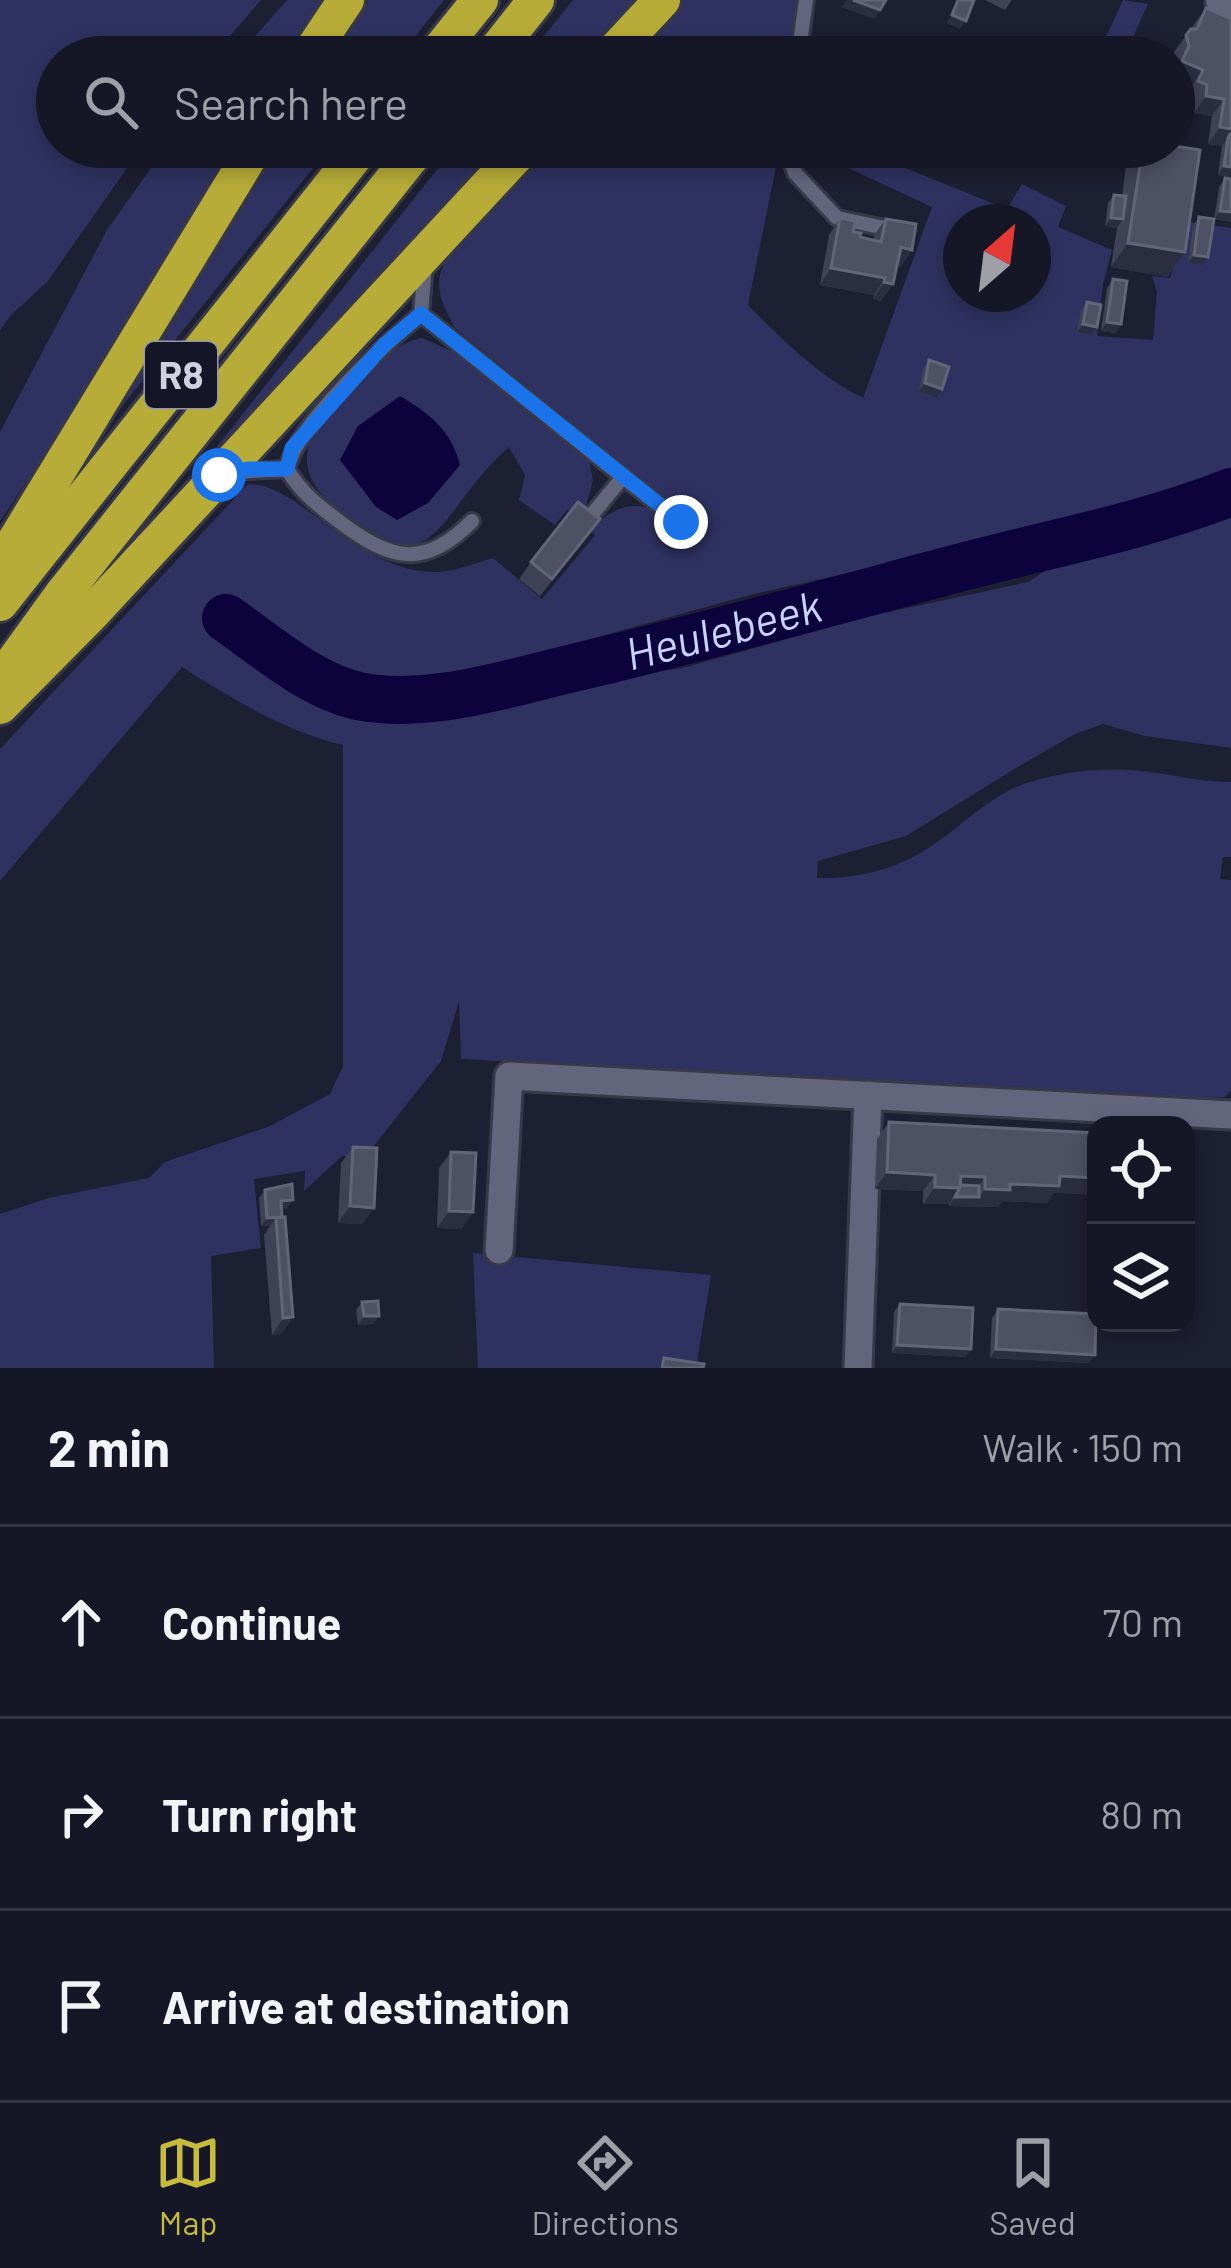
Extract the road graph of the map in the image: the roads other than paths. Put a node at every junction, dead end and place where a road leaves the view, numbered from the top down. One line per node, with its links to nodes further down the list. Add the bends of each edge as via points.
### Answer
1 (346, 0): 8 (highway)
2 (480, 0): 9 (highway)
3 (536, 0): 10 (highway)
4 (662, 0): 11 (highway)
5 (806, 0): 12 (lane)
6 (1221, 0): 7 (street)
7 (1231, 4)
8 (322, 36)
9 (451, 36)
10 (507, 36)
11 (629, 36)
12 (801, 36)
13 (242, 168): 27 (highway, R8)
14 (345, 168): 28 (highway, R8)
15 (402, 168): 29 (highway, R8)
16 (504, 168): 19 (highway, R8)
17 (793, 168): 18 (lane, via 837,218)
18 (885, 228)
19 (427, 251): 20 (lane); 22 (highway, R8)
20 (421, 314): 21 (lane, via 292,448); 23 (lane)
21 (287, 469): 22 (lane); 24 (lane, via 331,515 390,553 448,546)
22 (219, 475): 30 (highway, R8)
23 (623, 477): 25 (lane); 26 (lane)
24 (472, 521)
25 (681, 522)
26 (585, 523)
27 (0, 566)
28 (0, 603)
29 (0, 681)
30 (0, 706)
31 (868, 1096): 32 (street); 33 (street, via 509,1076); 34 (street)
32 (1231, 1115)
33 (500, 1250)
34 (858, 1368)

